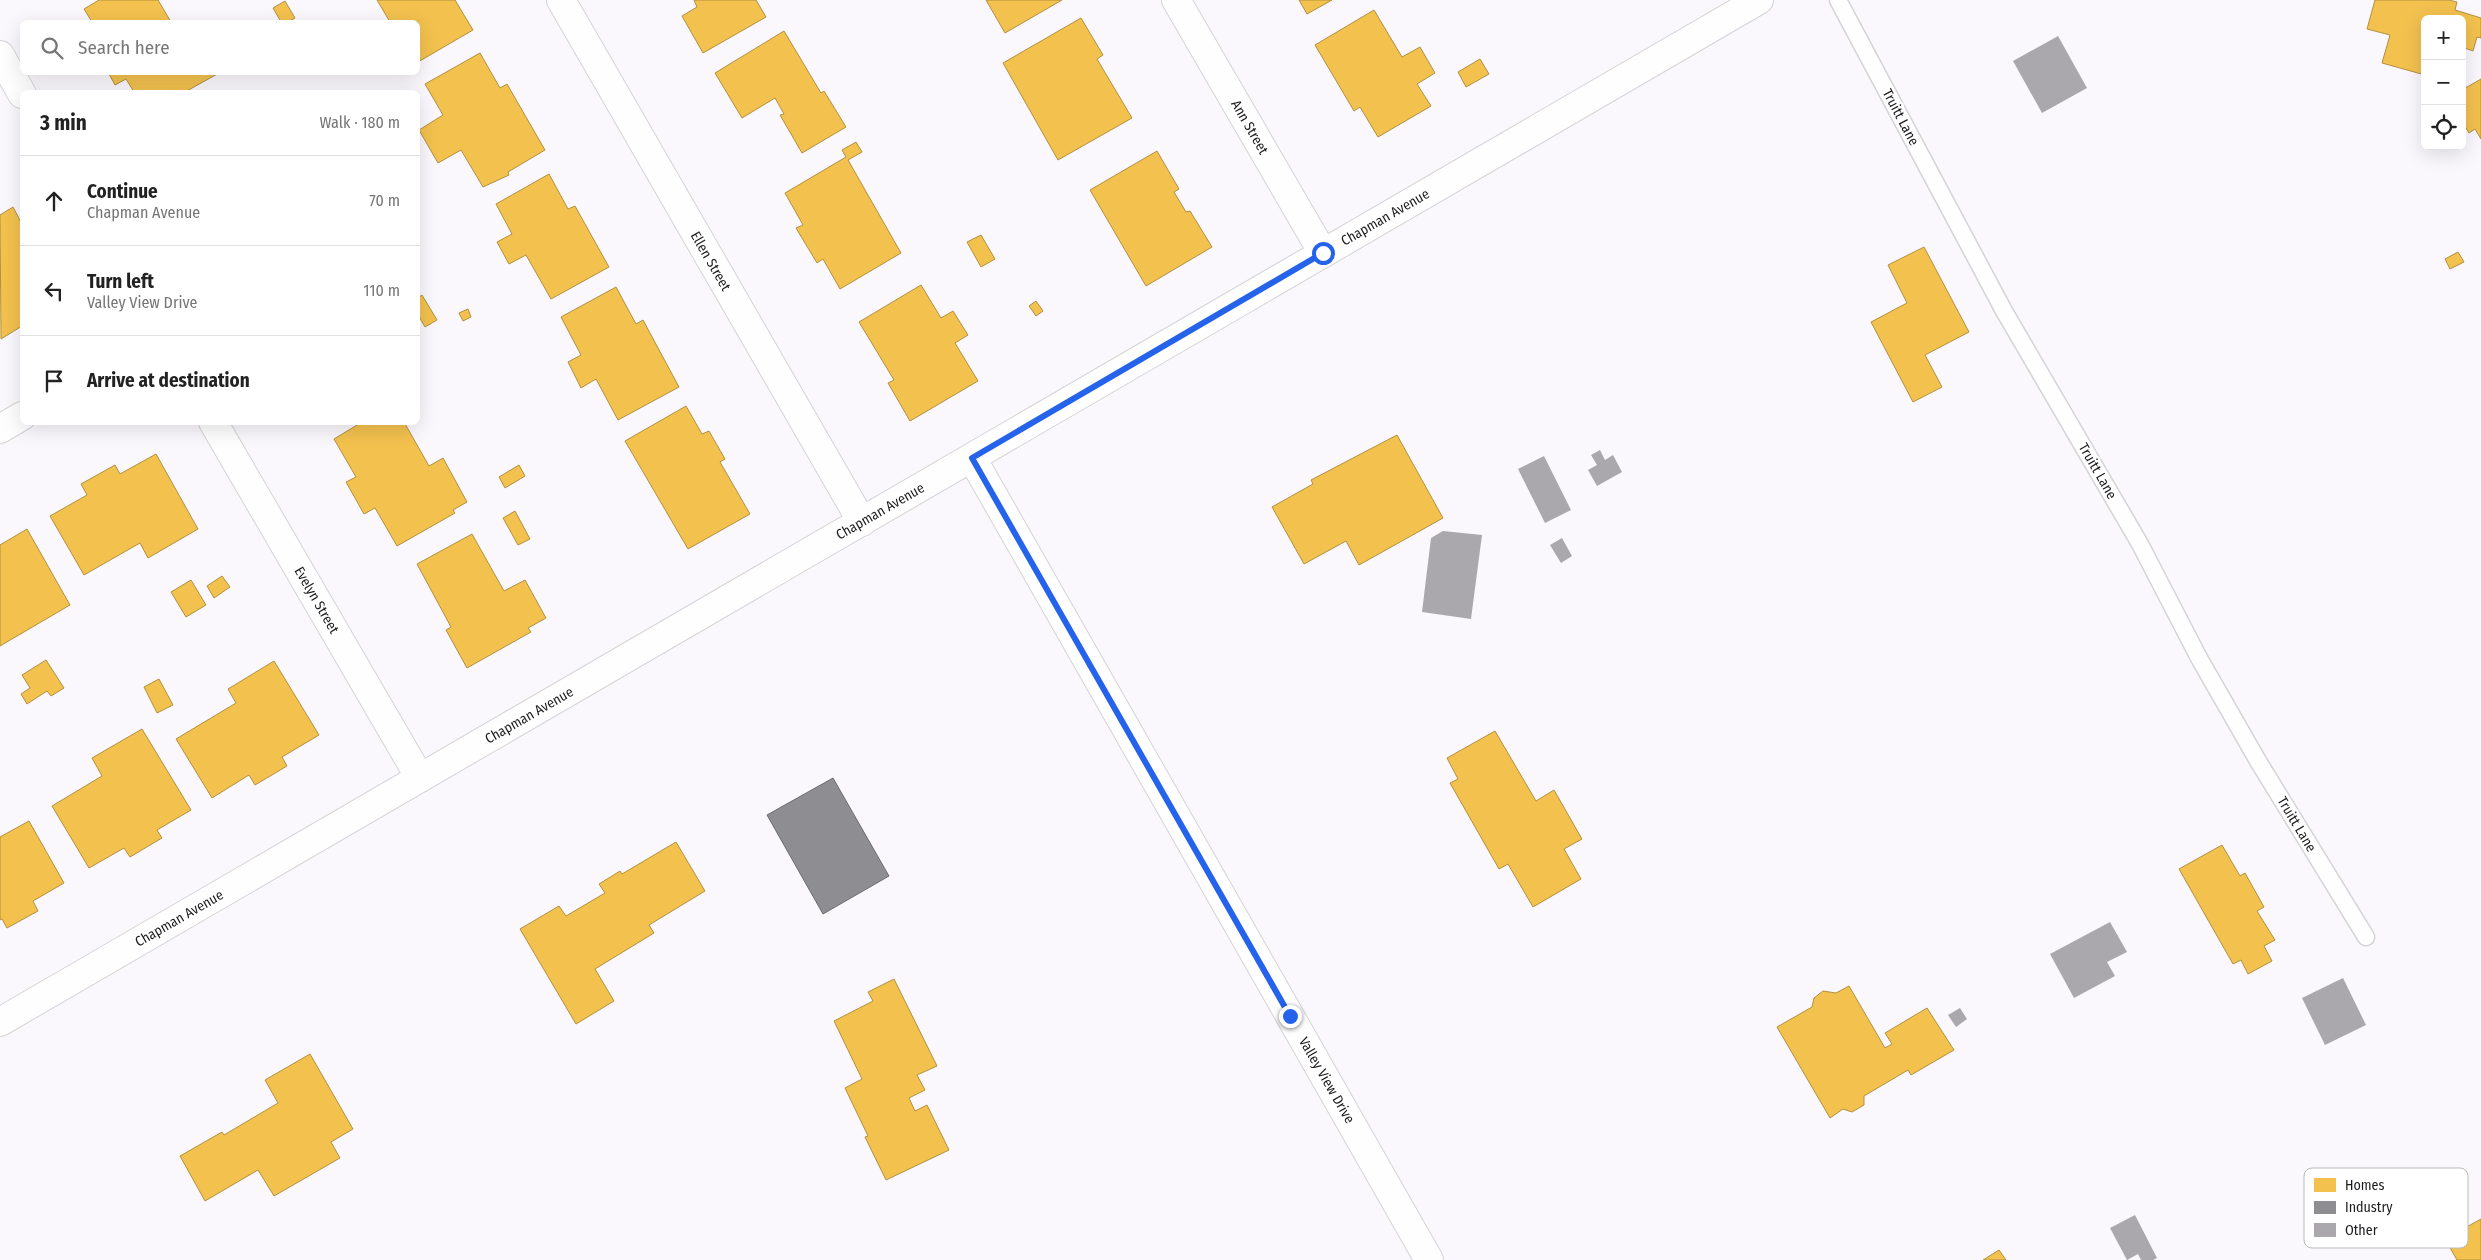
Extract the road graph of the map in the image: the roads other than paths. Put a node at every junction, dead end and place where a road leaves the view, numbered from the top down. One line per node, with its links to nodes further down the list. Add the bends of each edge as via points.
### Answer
1 (561, 0): 12 (street, Ellen Street)
2 (1176, 0): 7 (street, Ann Street)
3 (1759, 0): 7 (street, Chapman Avenue)
4 (1838, 0): 14 (lane, Truitt Lane, via 2004,311 2140,544 2199,658)
5 (0, 55): 6 (street)
6 (20, 90)
7 (1323, 253): 11 (street, Chapman Avenue)
8 (20, 417): 10 (street)
9 (216, 425): 13 (street, Evelyn Street)
10 (0, 429)
11 (972, 458): 12 (street, Chapman Avenue); 16 (street, Valley View Drive)
12 (862, 522): 13 (street, Chapman Avenue)
13 (420, 778): 15 (street, Chapman Avenue)
14 (2366, 937)
15 (0, 1022)
16 (1429, 1260)

